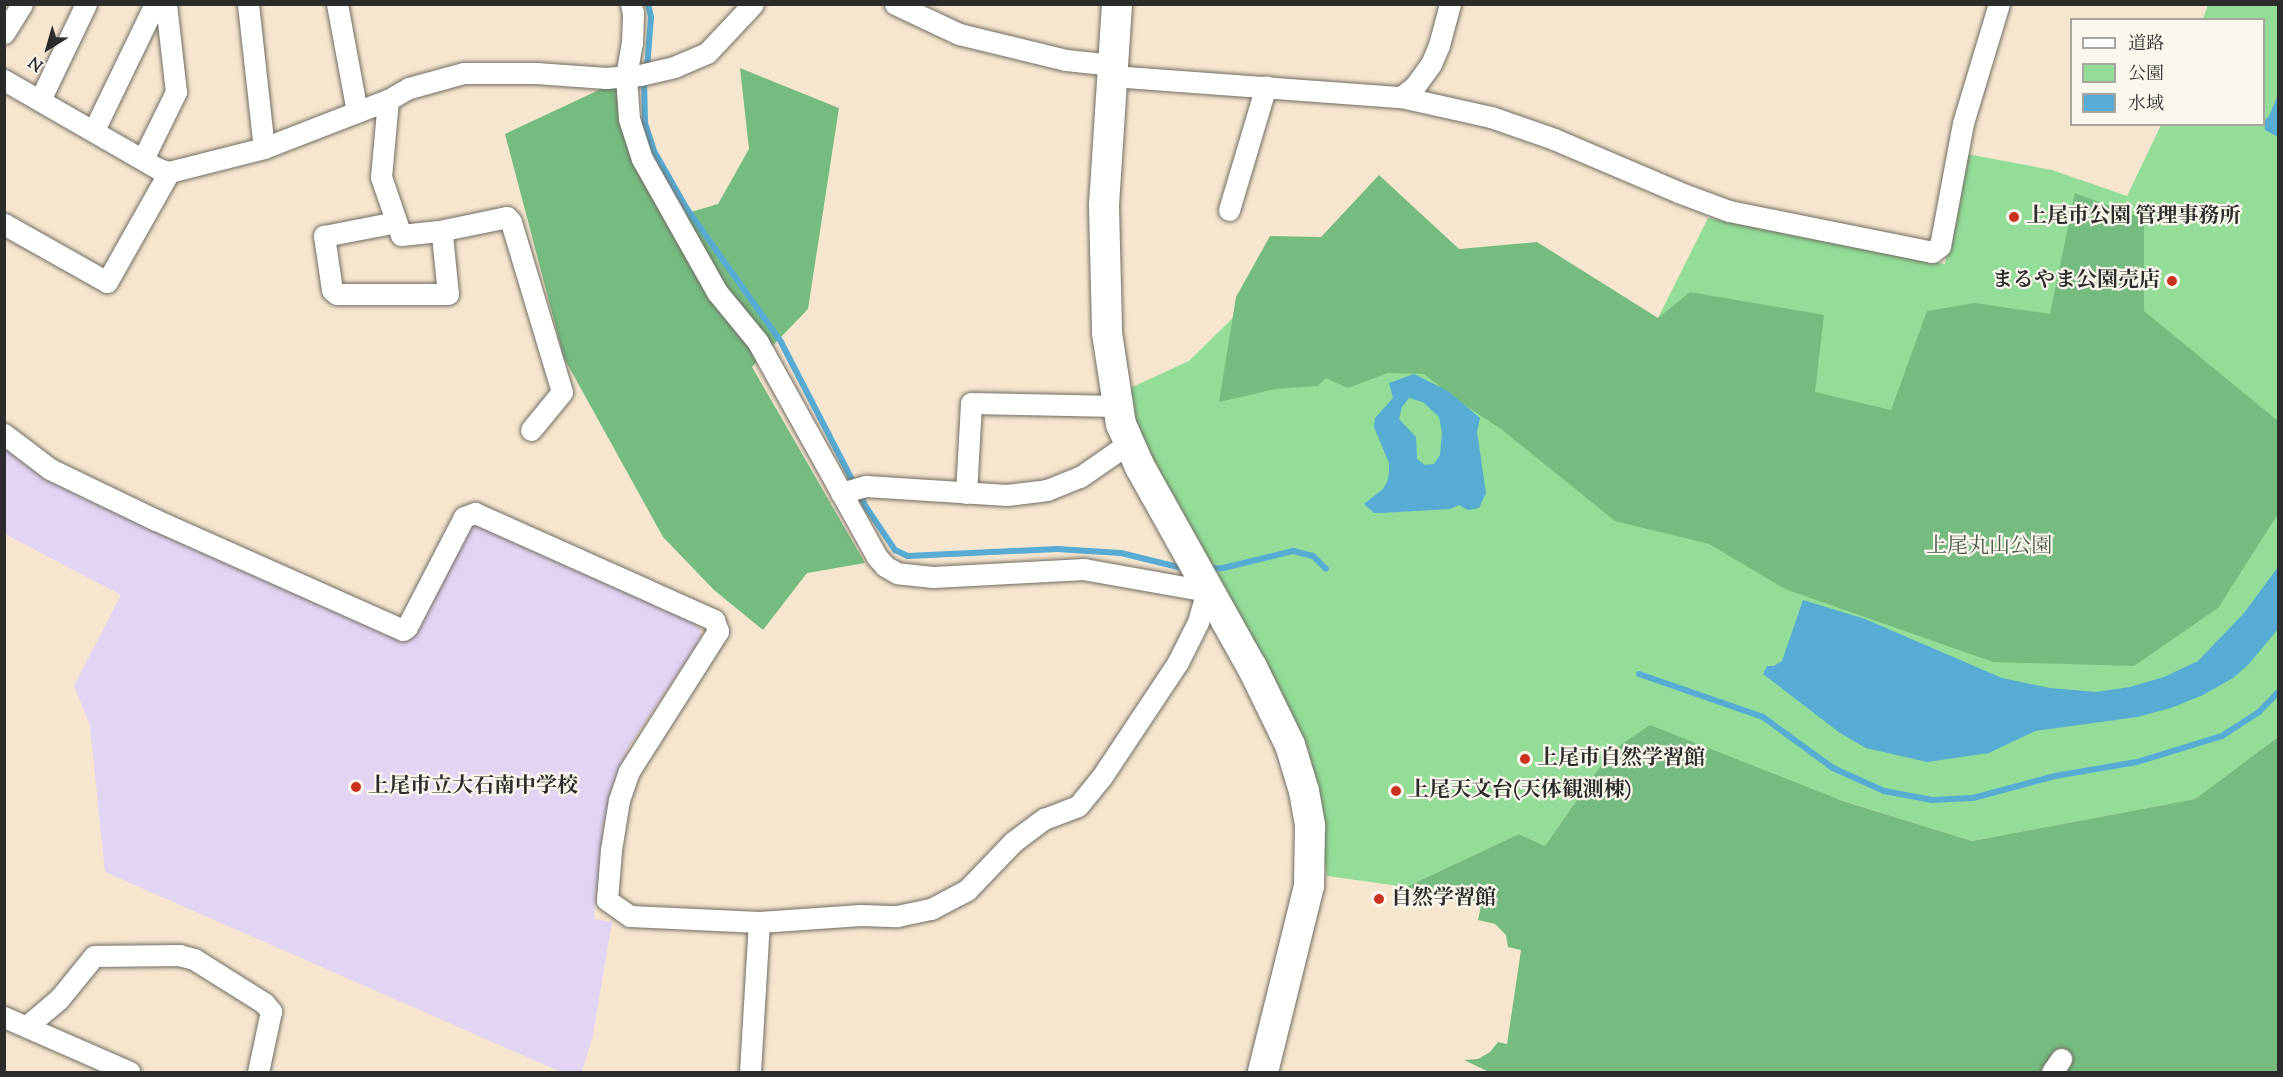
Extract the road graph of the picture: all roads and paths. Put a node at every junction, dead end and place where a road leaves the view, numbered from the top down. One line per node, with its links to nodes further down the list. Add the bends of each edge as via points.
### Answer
1 (22, 4): 13 (street)
2 (86, 4): 19 (street)
3 (155, 4): 22 (street)
4 (166, 4): 24 (street, via 176,92)
5 (248, 4): 23 (street)
6 (337, 4): 21 (street)
7 (631, 4): 15 (street, via 632,43)
8 (753, 4): 15 (street, via 707,53 674,67)
9 (895, 4): 14 (street, via 958,34)
10 (1117, 4): 14 (street)
11 (1450, 4): 18 (street, via 1431,64)
12 (1999, 4): 18 (street, via 1963,123 1940,246 1932,252 1729,211 1491,117)
13 (4, 33)
14 (1112, 71): 17 (street); 30 (street, via 1104,206 1107,333)
15 (626, 76): 20 (street, via 464,73 409,88); 34 (street, via 628,119 642,159 717,292 758,342)
16 (4, 80): 19 (street)
17 (1266, 86): 18 (street); 26 (street)
18 (1401, 97)
19 (40, 100): 22 (street)
20 (388, 100): 21 (street); 27 (street, via 381,177)
21 (357, 112): 23 (street)
22 (94, 130): 24 (street)
23 (264, 148): 25 (street)
24 (143, 159): 25 (street)
25 (169, 172): 28 (street, via 107,282)
26 (1229, 210)
27 (396, 222): 29 (street, via 401,235); 29 (street, via 324,236 332,290 337,294 448,294)
28 (4, 224)
29 (439, 231): 31 (street, via 507,217 511,222 562,392)
30 (1117, 406): 33 (street); 35 (street, via 971,403)
31 (531, 430)
32 (4, 434): 37 (street, via 50,469 403,630 464,518 475,513 714,620 718,631 629,771 619,800 607,900 630,916)
33 (1129, 443): 35 (street, via 1080,477 1047,490 1007,495); 36 (street)
34 (841, 493): 35 (street, via 866,486); 36 (street, via 877,557 897,573 933,576 1084,569)
35 (966, 494)
36 (1207, 591): 37 (street, via 1198,622 1179,662 1101,778 1078,806 1044,819 1013,842 967,890 931,909 897,916); 43 (street, via 1252,667 1290,745 1310,826 1309,886)
37 (759, 922): 42 (street)
38 (4, 1017): 39 (street)
39 (27, 1026): 40 (street); 41 (street, via 59,999 94,956 179,955 194,959 271,1011)
40 (130, 1072)
41 (258, 1072)
42 (750, 1072)
43 (1263, 1072)

